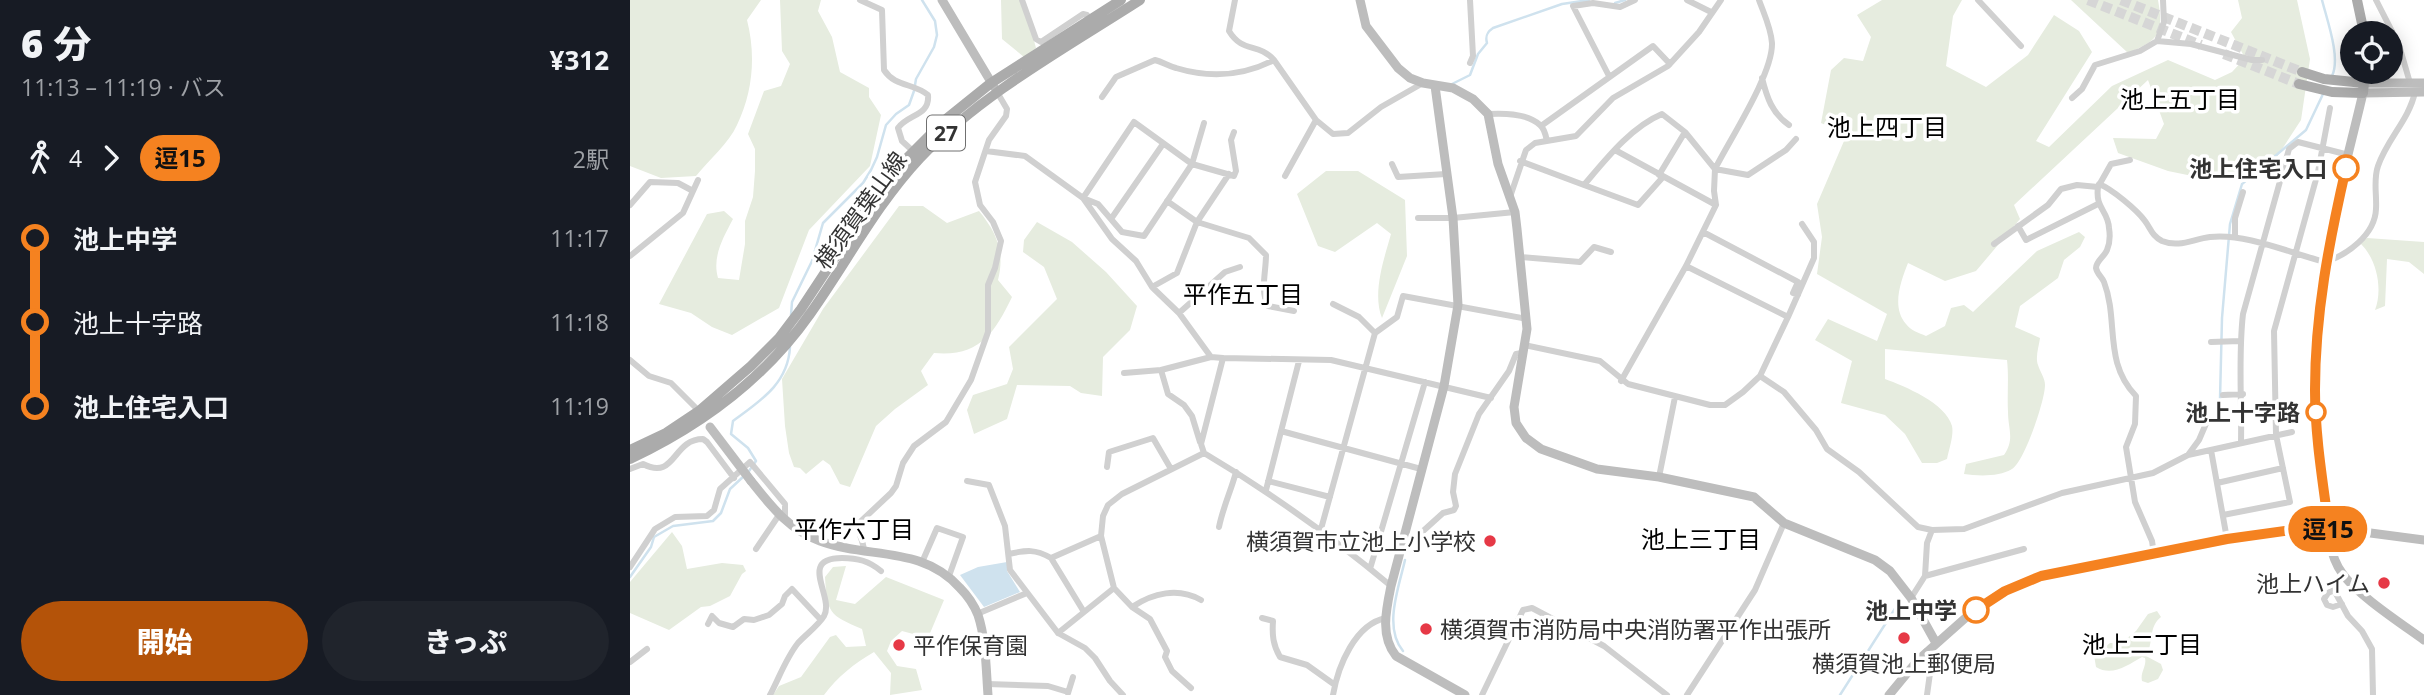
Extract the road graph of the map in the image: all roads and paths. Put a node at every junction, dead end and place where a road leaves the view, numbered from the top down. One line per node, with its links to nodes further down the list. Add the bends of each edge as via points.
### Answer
1 (860, 0): 19 (street)
2 (882, 0): 19 (street)
3 (942, 0): 37 (street)
4 (1021, 0): 22 (street, via 1041,42 1083,14)
5 (1121, 0): 22 (main road, 横須賀葉山線 / 27)
6 (1140, 0): 22 (main road, 横須賀葉山線 / 27)
7 (1235, 0): 25 (street, via 1229,31 1235,41 1268,53)
8 (1360, 0): 32 (street, via 1366,26 1398,68)
9 (1470, 0): 27 (street)
10 (1635, 0): 18 (street, via 1620,7)
11 (1688, 0): 20 (street)
12 (1721, 0): 20 (street)
13 (1759, 0): 31 (street, via 1772,42)
14 (1978, 0): 24 (street)
15 (2163, 0): 23 (street, via 2164,22)
16 (2357, 0): 21 (main road)
17 (2376, 0): 39 (street)
18 (1595, 1): 30 (street, via 1573,6)
19 (882, 10): 56 (street, via 884,70 899,84 928,95 925,110 898,128 902,141)
20 (1711, 12): 28 (street)
21 (2361, 21)
22 (1093, 24): 37 (main road, 横須賀葉山線 / 27)
23 (2157, 41): 26 (street); 41 (street, via 2095,65)
24 (2021, 46)
25 (1274, 60): 40 (street, via 1238,74 1219,75 1155,60 1116,77); 44 (street)
26 (2262, 60)
27 (1471, 64)
28 (1670, 64): 30 (street, via 1653,46); 51 (street, via 1613,98 1576,136)
29 (2302, 72): 38 (main road)
30 (1609, 76): 46 (street)
31 (1762, 78): 47 (street, via 1776,116); 62 (street)
32 (1423, 83): 36 (street); 44 (street, via 1348,133 1333,134)
33 (2424, 83): 39 (street)
34 (2299, 84): 38 (main road, via 2332,92)
35 (2364, 84): 38 (main road)
36 (1435, 86): 43 (street, via 1453,88); 64 (street)
37 (994, 87): 55 (street, via 1007,109); 56 (main road, 横須賀葉山線 / 27, via 945,120)
38 (2364, 88): 39 (street); 57 (street)
39 (2416, 89): 93 (street, via 2412,106 2379,164 2374,221 2356,244)
40 (1102, 97)
41 (2072, 98)
42 (2330, 108): 53 (street)
43 (1488, 114): 46 (street, via 1522,116); 72 (street)
44 (1317, 120): 65 (street)
45 (1204, 123): 60 (street)
46 (1541, 125): 51 (street)
47 (1789, 125)
48 (1234, 132): 63 (street, via 1236,171 1234,176)
49 (1685, 132): 54 (street, via 1662,114 1647,120); 62 (street); 66 (street)
50 (1796, 139): 62 (street, via 1748,175)
51 (1548, 141): 59 (street, via 1535,143)
52 (1163, 144): 60 (street); 73 (street, via 1134,122); 81 (street)
53 (2324, 148): 57 (street); 88 (street, via 2298,142 2291,146); 90 (street)
54 (1615, 150): 66 (street); 68 (street)
55 (986, 151): 73 (street, via 1024,156); 163 (street, via 975,182 976,195 1001,241 988,285 988,332 971,380 946,422 914,446 891,493 858,524 863,541)
56 (916, 155): 123 (main road, 横須賀葉山線 / 27, via 888,177 779,338); 123 (main road, 横須賀葉山線 / 27, via 805,321 757,374)
57 (2349, 155): 93 (street)
58 (2130, 159): 69 (street, via 2111,164)
59 (1520, 161): 68 (street); 72 (street)
60 (1192, 164): 63 (street); 74 (street)
61 (1392, 164): 64 (street, via 1398,177)
62 (1715, 169): 77 (street)
63 (1229, 174): 82 (street)
64 (1446, 174): 80 (street)
65 (1285, 176)
66 (1661, 176): 68 (street, via 1638,205); 77 (street)
67 (698, 180): 70 (street)
68 (1584, 186)
69 (2099, 186): 75 (street); 84 (street, via 2061,189 2048,205); 86 (street, via 2120,197 2160,240 2173,244)
70 (693, 191): 76 (street, via 678,183 650,182); 91 (street, via 675,221)
71 (2243, 192): 86 (street)
72 (1510, 197): 78 (street)
73 (1083, 198): 81 (street, via 1098,204); 96 (street)
74 (1167, 201): 81 (street, via 1144,236 1122,232); 82 (street)
75 (2098, 204): 84 (street, via 2026,240); 145 (street, via 2110,230 2109,246 2096,268 2104,281 2111,340 2122,381 2136,396 2135,424 2126,447)
76 (630, 205)
77 (1716, 205): 85 (street)
78 (1515, 212): 80 (street); 92 (street)
79 (1418, 218): 80 (street)
80 (1453, 218): 99 (street)
81 (1111, 219)
82 (1197, 222): 96 (street, via 1177,274); 100 (street, via 1249,239 1266,256 1265,302)
83 (1802, 224): 97 (street, via 1814,242 1814,258)
84 (2018, 226): 87 (street)
85 (1703, 232): 94 (street); 97 (street, via 1798,282 1793,293)
86 (2235, 237): 88 (street)
87 (1994, 244)
88 (2263, 245): 90 (street); 105 (street)
89 (1611, 252): 92 (street, via 1594,247 1580,262)
90 (2295, 254): 93 (street); 127 (street, via 2274,331)
91 (630, 256)
92 (1520, 257): 103 (street)
93 (2325, 262): 156 (street, via 2315,392)
94 (1686, 266): 102 (street); 116 (street)
95 (1240, 267): 101 (street, via 1225,272)
96 (1152, 287): 101 (street)
97 (1798, 295): 102 (street)
98 (1333, 304): 104 (street, via 1359,317)
99 (1458, 305): 103 (street); 104 (street, via 1403,296 1396,317); 118 (street)
100 (1294, 311)
101 (1179, 313): 108 (street)
102 (1788, 317): 115 (street)
103 (1527, 319): 107 (street)
104 (1375, 333): 112 (street)
105 (2240, 341): 106 (street); 119 (street)
106 (2211, 342)
107 (1523, 349): 116 (street, via 1600,361); 122 (street); 143 (street, via 1514,407 1525,438 1541,449 1597,469)
108 (1211, 357): 109 (street); 113 (street)
109 (1223, 358): 111 (street); 129 (street)
110 (630, 360): 123 (street, via 649,376 670,383)
111 (1299, 361): 112 (street, via 1331,360); 125 (street)
112 (1365, 368): 117 (street); 130 (street)
113 (1161, 370): 114 (street); 129 (street, via 1168,394 1192,416)
114 (1124, 373)
115 (1760, 376): 121 (street, via 1725,405); 157 (street, via 1784,392 1827,449 1918,527)
116 (1621, 381): 121 (street)
117 (1425, 382): 118 (street); 136 (street)
118 (1444, 386): 122 (street); 140 (street)
119 (2243, 394): 120 (street); 128 (street)
120 (2223, 395)
121 (1675, 397): 143 (street)
122 (1491, 398): 165 (street, via 1479,414 1455,474 1454,510 1443,513)
123 (704, 419): 131 (main road, 横須賀葉山線 / 27); 135 (main road, 横須賀葉山線 / 27); 152 (street, bridge)
124 (2208, 419): 134 (street)
125 (1281, 431): 130 (street); 147 (street)
126 (2292, 432): 127 (street)
127 (2276, 435): 128 (street); 138 (street)
128 (2241, 442): 132 (street)
129 (1201, 444): 133 (street)
130 (1343, 448): 136 (street); 150 (street)
131 (630, 450)
132 (2211, 450): 134 (street); 148 (street)
133 (1204, 453): 141 (street); 142 (street)
134 (2188, 456): 145 (street)
135 (630, 459)
136 (1401, 463): 140 (street); 170 (street)
137 (1107, 467): 141 (street, via 1109,452 1153,438)
138 (2283, 468): 148 (street); 151 (street, via 2290,502)
139 (630, 469): 144 (street, via 643,464 652,469 664,467 686,444 703,439)
140 (1421, 469): 165 (street)
141 (1171, 470): 158 (street, via 1108,505)
142 (1236, 472): 149 (street); 154 (street)
143 (1659, 477): 153 (street, via 1747,495)
144 (734, 478): 152 (street, via 750,462 785,504); 169 (street, via 720,489 714,510 707,516 675,517 655,528)
145 (2132, 478): 157 (street, via 2062,492 1964,529); 166 (street, via 2135,502)
146 (967, 481): 164 (street, via 989,485 1005,526)
147 (1268, 481): 149 (street); 150 (street)
148 (2217, 483): 151 (street)
149 (1266, 490): 155 (street)
150 (1330, 497): 155 (street)
151 (2223, 515): 159 (street)
152 (782, 517): 161 (street); 163 (street, via 821,542)
153 (1784, 523): 177 (street, via 1875,560); 205 (street, via 1755,590)
154 (1219, 527)
155 (1321, 529): 170 (street)
156 (2329, 529): 159 (street); 160 (street); 188 (street, via 2332,552 2342,574)
157 (1932, 530): 173 (street)
158 (1101, 536): 167 (street); 175 (street)
159 (2227, 539): 166 (street)
160 (2424, 540)
161 (756, 549)
162 (2024, 549): 173 (street)
163 (860, 553): 168 (street); 171 (street); 185 (street, via 831,558 821,565 818,575 826,604)
164 (1009, 554): 167 (street, via 1029,550); 176 (street, via 1010,570)
165 (1399, 554): 174 (street)
166 (2154, 554): 189 (street, via 2041,576 2005,591)
167 (1051, 558): 181 (street)
168 (923, 561): 172 (street); 172 (street, via 937,528 963,537)
169 (630, 566)
170 (1370, 569): 174 (street)
171 (881, 571)
172 (948, 576): 182 (street)
173 (1925, 576): 177 (street)
174 (1391, 586): 184 (street)
175 (1114, 588): 180 (street); 181 (street)
176 (1027, 593): 182 (street); 187 (street)
177 (1911, 598): 189 (street)
178 (1201, 600): 180 (street, via 1169,593)
179 (2342, 604): 208 (street, via 2372,649)
180 (1132, 607): 196 (street, via 1150,619 1172,671)
181 (1084, 612): 187 (street)
182 (977, 614): 194 (street)
183 (1262, 618): 195 (street, via 1273,621 1280,657 1307,665)
184 (1386, 618): 195 (street, via 1373,620 1362,629); 202 (street, via 1388,647 1396,656)
185 (821, 620): 186 (street, via 792,589 764,618 744,618 733,627 712,616); 198 (street, via 797,645)
186 (708, 624)
187 (1058, 633): 200 (street, via 1085,648)
188 (2424, 640)
189 (1936, 643): 191 (street)
190 (647, 649): 192 (street)
191 (1926, 651): 206 (street); 207 (street, via 1931,666)
192 (630, 662)
193 (1073, 677): 197 (street)
194 (987, 684): 197 (street, via 1048,686); 199 (street)
195 (1335, 685): 201 (street)
196 (1191, 688)
197 (1068, 693)
198 (769, 695)
199 (988, 695)
200 (1123, 695)
201 (1333, 695)
202 (1465, 695)
203 (1482, 695): 204 (street, via 1523,610 1532,608 1604,646)
204 (1667, 695)
205 (1687, 695)
206 (1889, 695)
207 (1927, 695)
208 (2373, 695)

